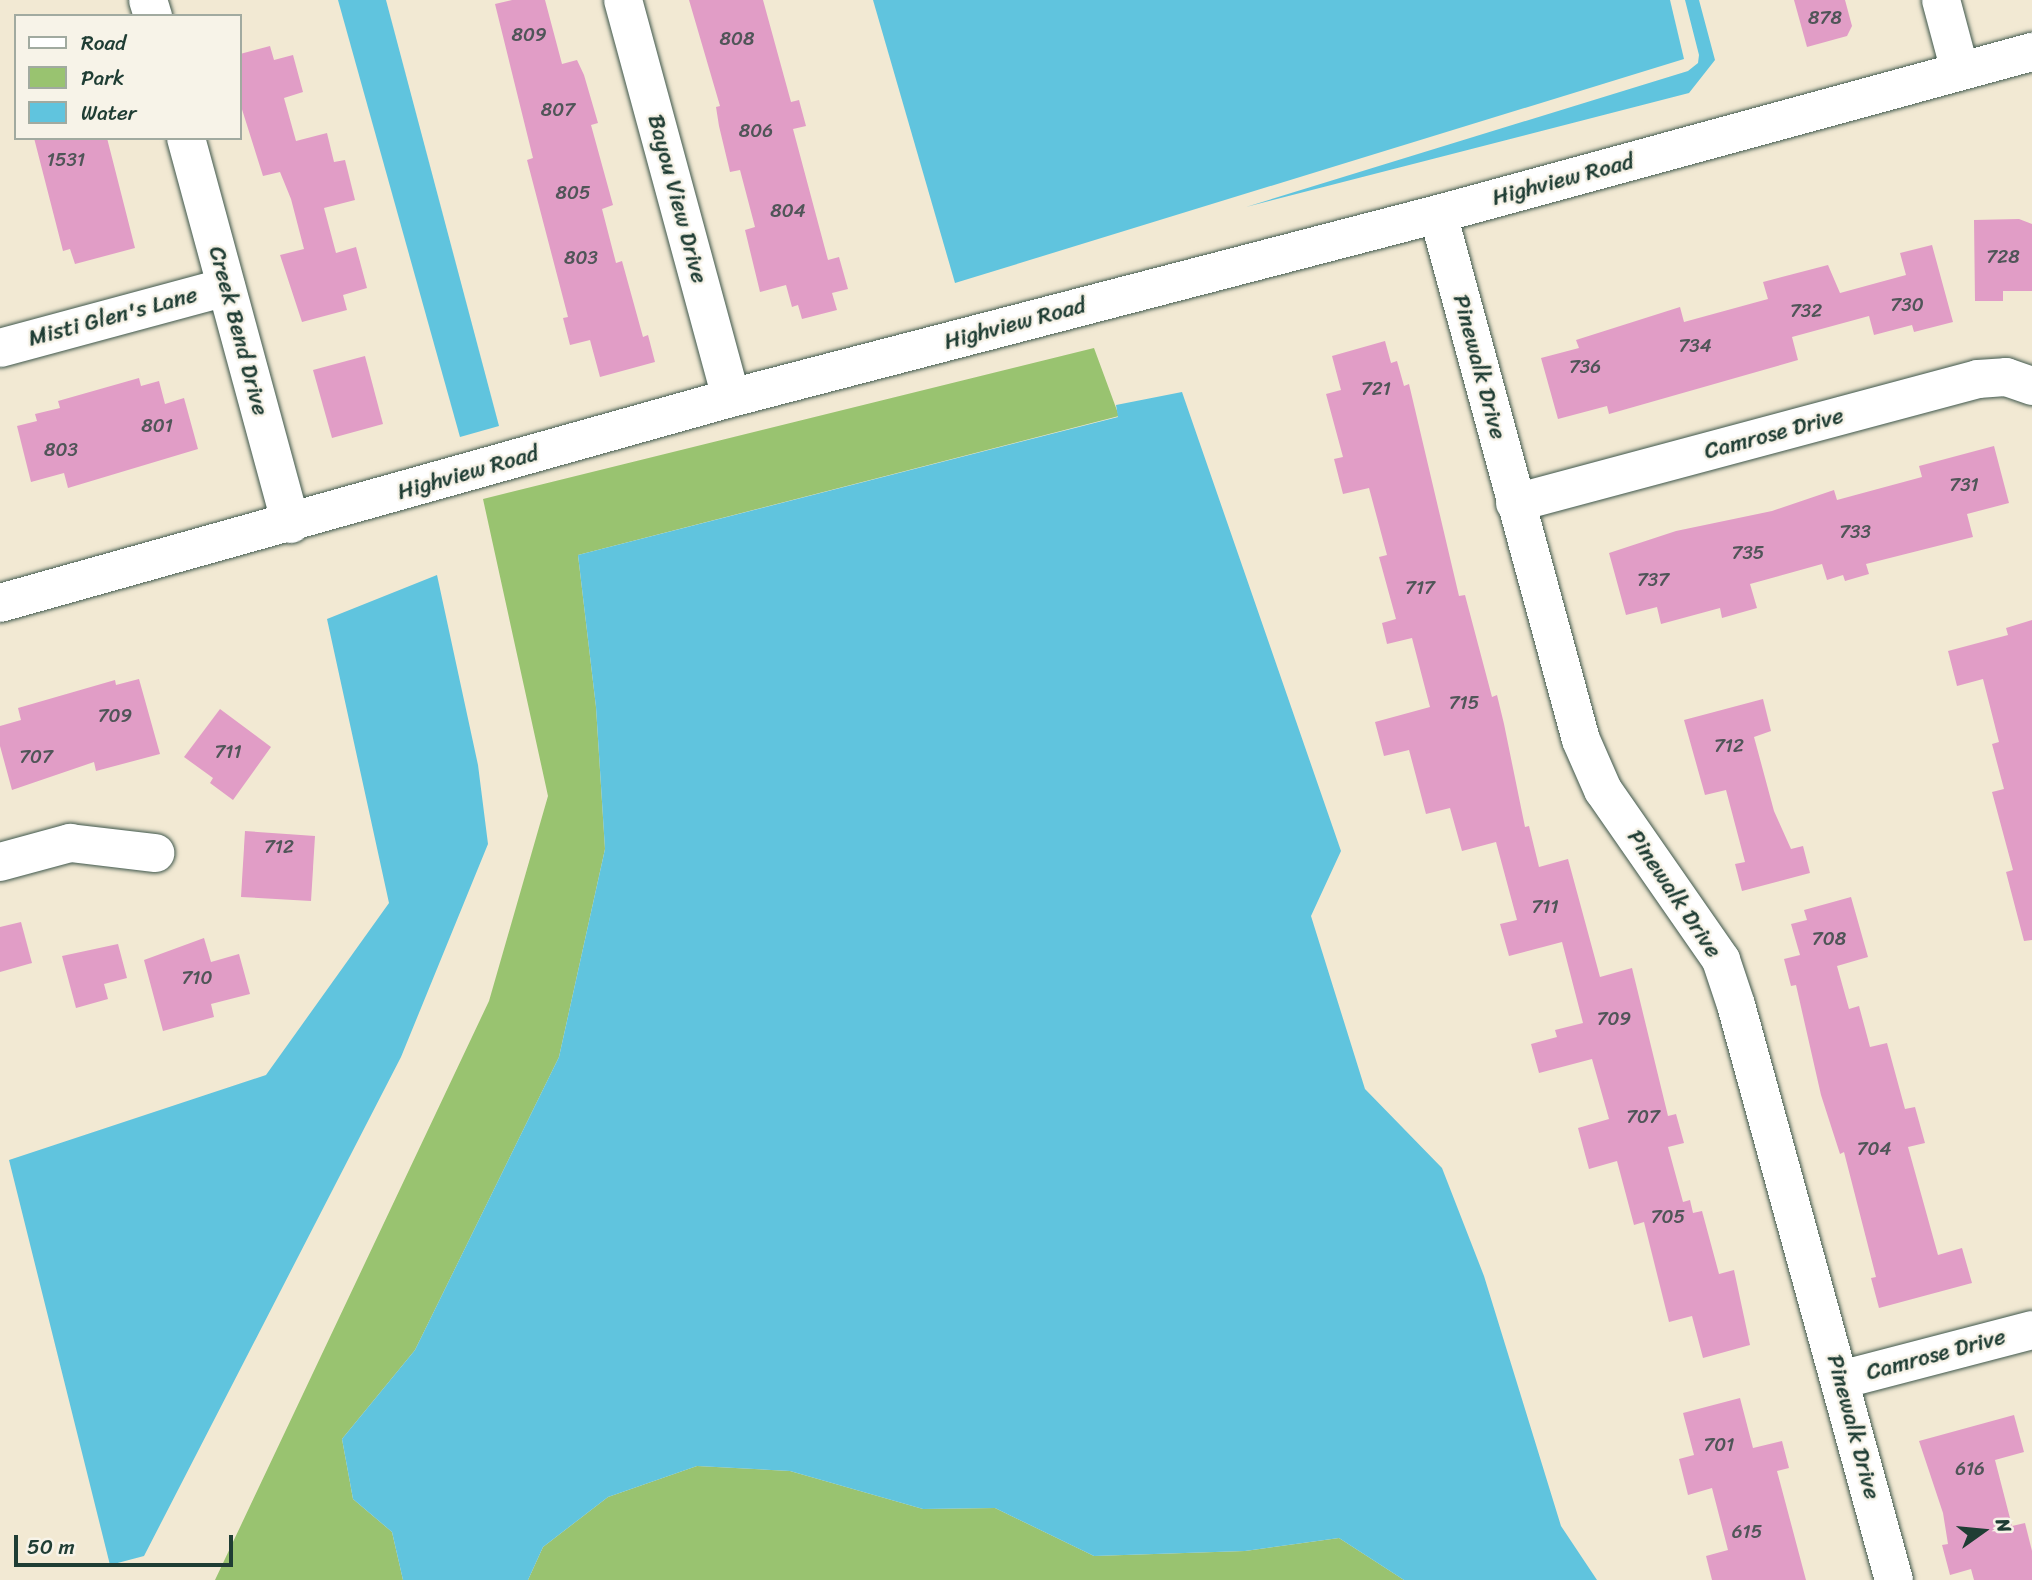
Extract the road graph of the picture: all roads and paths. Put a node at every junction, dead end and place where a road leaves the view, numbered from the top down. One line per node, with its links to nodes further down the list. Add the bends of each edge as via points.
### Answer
1 (623, 0): 10 (street, Bayou View Drive)
2 (1941, 0): 4 (street)
3 (2032, 52): 4 (street, Highview Road)
4 (1960, 71): 6 (street, Highview Road)
5 (187, 140): 7 (street, Creek Bend Drive)
6 (1438, 214): 10 (street, Highview Road); 11 (street, Pinewalk Drive)
7 (226, 287): 8 (street, Misti Glen's Lane); 12 (street, Creek Bend Drive)
8 (0, 348)
9 (2032, 386): 11 (street, Camrose Drive, via 2006,377 1978,379)
10 (731, 398): 12 (street, Highview Road)
11 (1515, 503): 17 (street, Pinewalk Drive, via 1581,740 1603,790 1721,960)
12 (291, 524): 13 (street, Highview Road)
13 (0, 603)
14 (155, 853): 15 (street, via 71,843)
15 (0, 862)
16 (2032, 1330): 17 (street, Camrose Drive)
17 (1840, 1380): 18 (street, Pinewalk Drive)
18 (1894, 1580)

